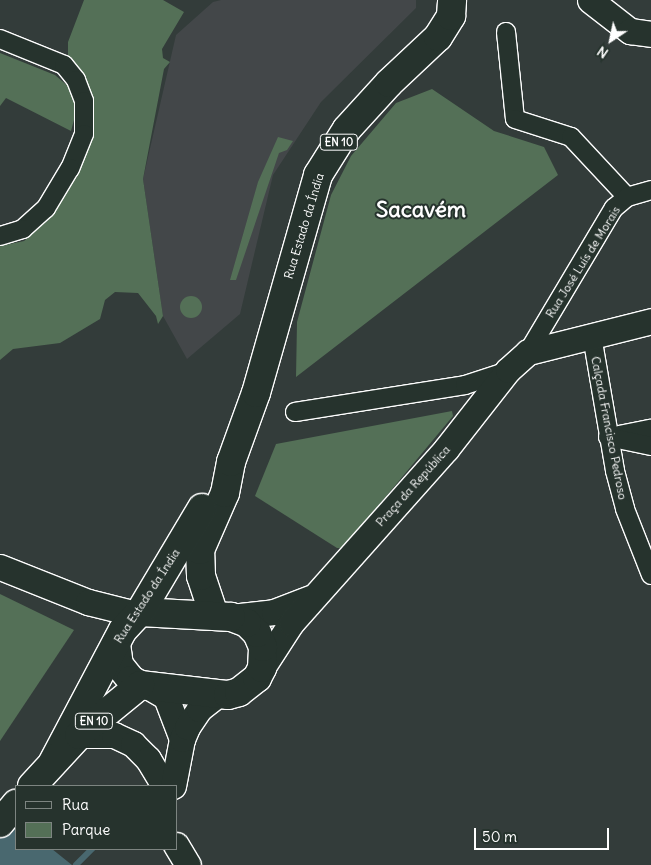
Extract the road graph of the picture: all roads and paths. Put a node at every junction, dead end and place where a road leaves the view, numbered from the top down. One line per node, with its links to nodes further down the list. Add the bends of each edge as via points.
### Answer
1 (452, 0): 17 (main road, Rua Estado da Índia / EN 10, via 451,16 438,37 347,129 318,175 256,393)
2 (590, 0): 4 (street, via 630,30)
3 (506, 32): 7 (street, via 516,119 570,137)
4 (651, 34)
5 (0, 39): 8 (street, via 64,65 76,80 84,101 84,134 70,168 46,208 23,229)
6 (651, 190): 7 (street, Rua José Luís de Morais)
7 (626, 196): 11 (street, Rua José Luís de Morais, via 614,208)
8 (0, 236)
9 (651, 321): 10 (street, Praça da República)
10 (592, 336): 11 (street, Praça da República); 15 (street, Calçada Francisco Pedroso)
11 (528, 352): 12 (street, Praça da República)
12 (508, 370): 13 (street, Praça da República, via 465,385); 20 (street, Praça da República, via 498,387 446,449)
13 (294, 412)
14 (651, 429): 15 (street)
15 (608, 437): 16 (street); 19 (street, Calçada Francisco Pedroso, via 625,509)
16 (651, 446)
17 (232, 462): 22 (main road, Rua Estado da Índia / EN 10, via 208,494); 23 (main road, Rua Estado da Índia / EN 10, via 225,493 200,550 201,576)
18 (0, 567): 21 (street)
19 (651, 575)
20 (312, 597): 23 (street, Praça da República, via 274,612); 25 (street, Praça da República)
21 (88, 602): 22 (street); 24 (street, via 111,623)
22 (138, 613): 23 (main road, Praça da República); 24 (main road, Rua Estado da Índia / EN 10)
23 (223, 616): 25 (main road, Praça da República, via 246,623 257,633 263,647)
24 (116, 643): 26 (main road, via 119,665 130,680); 30 (main road, Rua Estado da Índia / EN 10)
25 (262, 668): 27 (main road, Praça da República, via 250,686)
26 (144, 686): 27 (main road); 28 (main road, EN 10); 29 (street, via 166,697)
27 (223, 695): 29 (street, via 199,709)
28 (79, 735): 30 (main road, EN 10); 32 (street, via 114,735 133,744 148,759)
29 (182, 739): 33 (street)
30 (53, 762): 31 (main road, EN 10)
31 (33, 785)
32 (163, 785)
33 (173, 785)
34 (15, 805): 35 (main road)
35 (0, 823)
36 (178, 848): 37 (street)
37 (188, 865)

